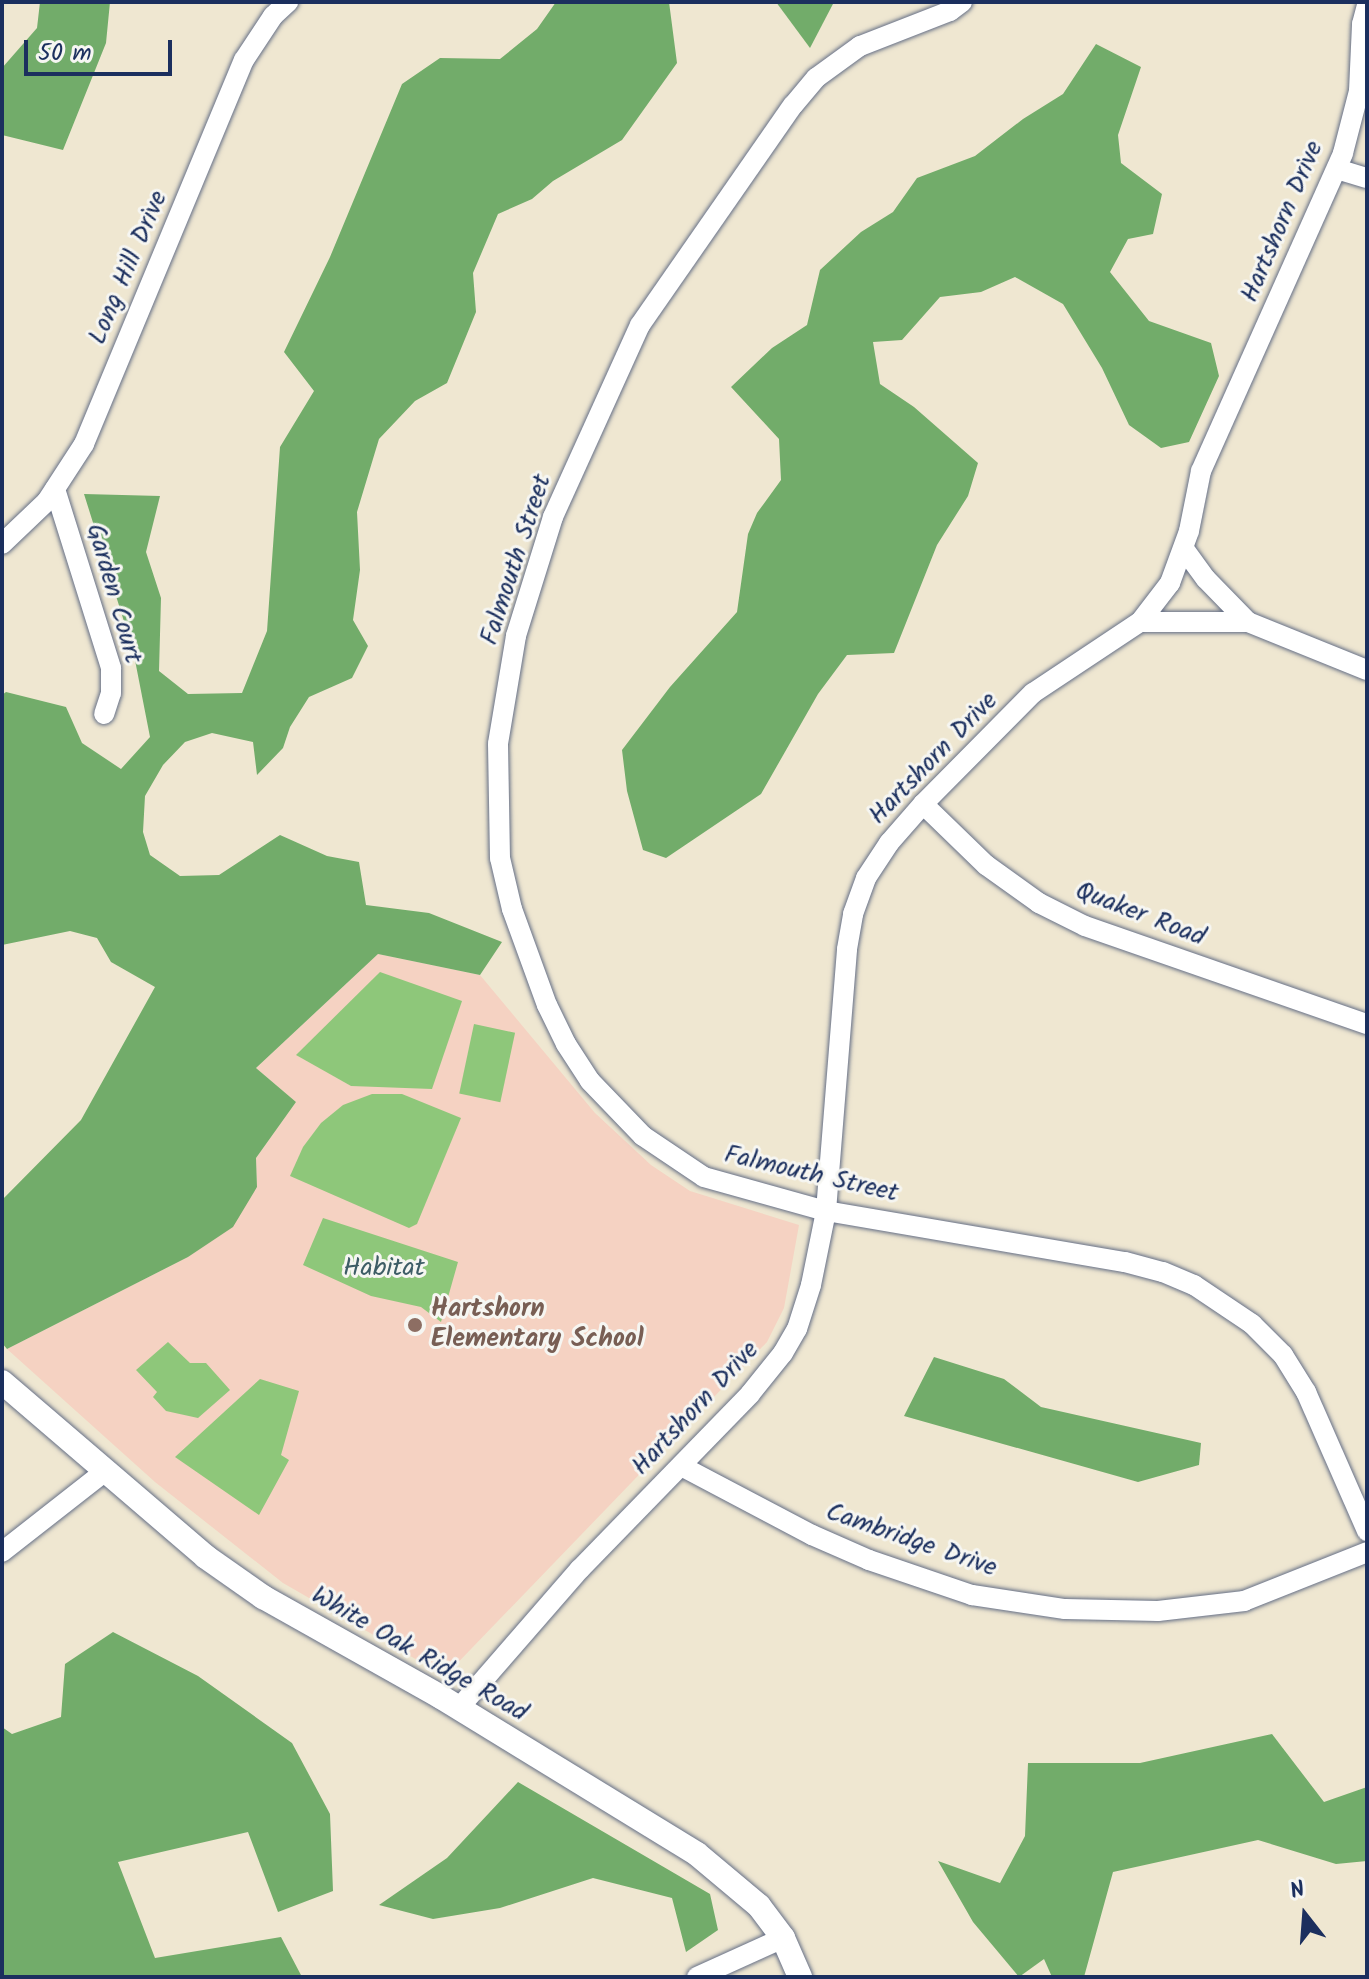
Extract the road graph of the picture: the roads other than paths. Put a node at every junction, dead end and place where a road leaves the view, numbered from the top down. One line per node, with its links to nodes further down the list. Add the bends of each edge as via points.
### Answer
1 (288, 2): 6 (street, Long Hill Drive, via 244,60 84,444)
2 (962, 2): 15 (street, Falmouth Street, via 860,46 816,78 640,325 553,517 516,636 498,744 500,858 512,909 547,1005 590,1081 643,1136 704,1177)
3 (1367, 5): 4 (street, Hartshorn Drive, via 1359,91)
4 (1337, 169): 5 (street); 8 (street, Hartshorn Drive, via 1201,471)
5 (1367, 178)
6 (55, 489): 7 (street, Long Hill Drive); 12 (street, Garden Court, via 111,668)
7 (2, 544)
8 (1184, 549): 9 (street, Hartshorn Drive, via 1170,583); 10 (street)
9 (1140, 622): 10 (street); 13 (street, Hartshorn Drive, via 1033,693)
10 (1248, 622): 11 (street)
11 (1367, 670)
12 (104, 714)
13 (923, 804): 14 (street, Quaker Road, via 986,865 1039,903 1085,926); 15 (street, Hartshorn Drive, via 866,878 853,914)
14 (1367, 1024)
15 (826, 1211): 17 (street, Hartshorn Drive, via 797,1329 750,1394); 19 (street, Falmouth Street, via 1125,1262 1163,1272 1218,1299 1283,1355 1306,1392)
16 (2, 1382): 18 (street, White Oak Ridge Road)
17 (683, 1467): 21 (street, Cambridge Drive, via 869,1560 972,1595 1065,1609 1158,1611 1244,1601); 22 (street, Hartshorn Drive, via 580,1569)
18 (104, 1472): 20 (street); 22 (street, White Oak Ridge Road, via 263,1597)
19 (1367, 1531)
20 (2, 1552)
21 (1367, 1552)
22 (459, 1708): 23 (street, White Oak Ridge Road, via 697,1854 759,1906)
23 (783, 1938): 24 (street); 25 (street, White Oak Ridge Road)
24 (697, 1977)
25 (800, 1977)

